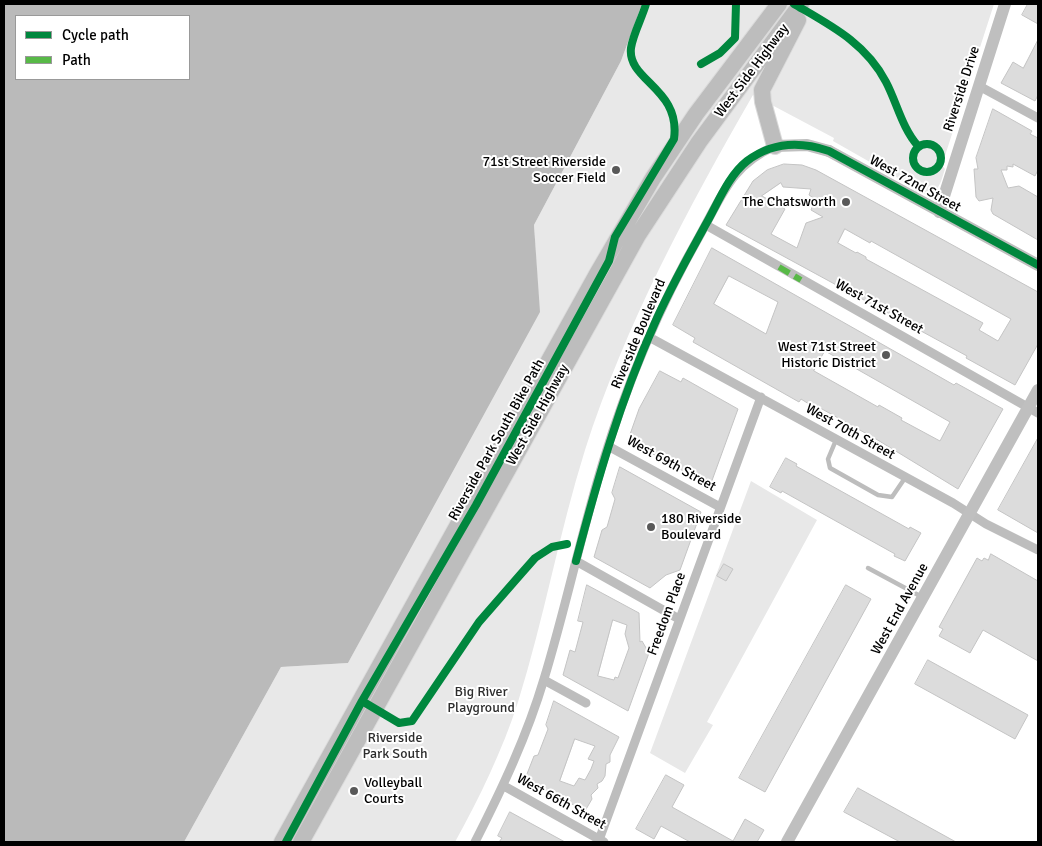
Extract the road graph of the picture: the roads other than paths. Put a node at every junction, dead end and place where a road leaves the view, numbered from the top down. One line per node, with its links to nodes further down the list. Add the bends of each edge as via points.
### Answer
1 (1005, 4): 4 (main road, Riverside Drive)
2 (779, 5): 28 (highway, West Side Highway, via 696,114 653,178)
3 (800, 10): 6 (highway, via 762,90); 29 (highway, West Side Highway, via 705,135 638,235)
4 (979, 86): 5 (street); 7 (main road, Riverside Drive)
5 (1038, 118)
6 (775, 146): 7 (main road, West 72nd Street, bridge, via 807,145 829,151); 8 (street, Riverside Boulevard, via 742,166)
7 (939, 212): 9 (main road, West 72nd Street)
8 (706, 225): 10 (street, Riverside Boulevard); 13 (street, West 71st Street)
9 (1038, 265)
10 (649, 337): 12 (street, West 70th Street); 15 (street, Riverside Boulevard)
11 (1038, 390): 13 (main road, West End Avenue)
12 (761, 398): 14 (street, West 70th Street); 17 (street, Freedom Place)
13 (1033, 410): 18 (main road, West End Avenue)
14 (836, 440): 16 (street, West 70th Street); 16 (lane, via 828,459 830,468 863,487 884,498 892,497)
15 (608, 446): 17 (street, West 69th Street); 20 (street, Riverside Boulevard)
16 (905, 478): 18 (street, West 70th Street)
17 (720, 507): 23 (street, Freedom Place)
18 (970, 515): 19 (street, West 70th Street); 22 (main road, West End Avenue)
19 (1038, 550)
20 (576, 561): 23 (street); 24 (street, Riverside Boulevard)
21 (868, 568): 22 (lane)
22 (923, 598): 31 (main road, West End Avenue)
23 (680, 619): 27 (street, Freedom Place)
24 (544, 680): 25 (street); 26 (street, Riverside Boulevard)
25 (586, 703)
26 (504, 786): 27 (street, West 66th Street); 30 (street, Riverside Boulevard)
27 (602, 841)
28 (282, 842)
29 (301, 842)
30 (475, 842)
31 (788, 842)

